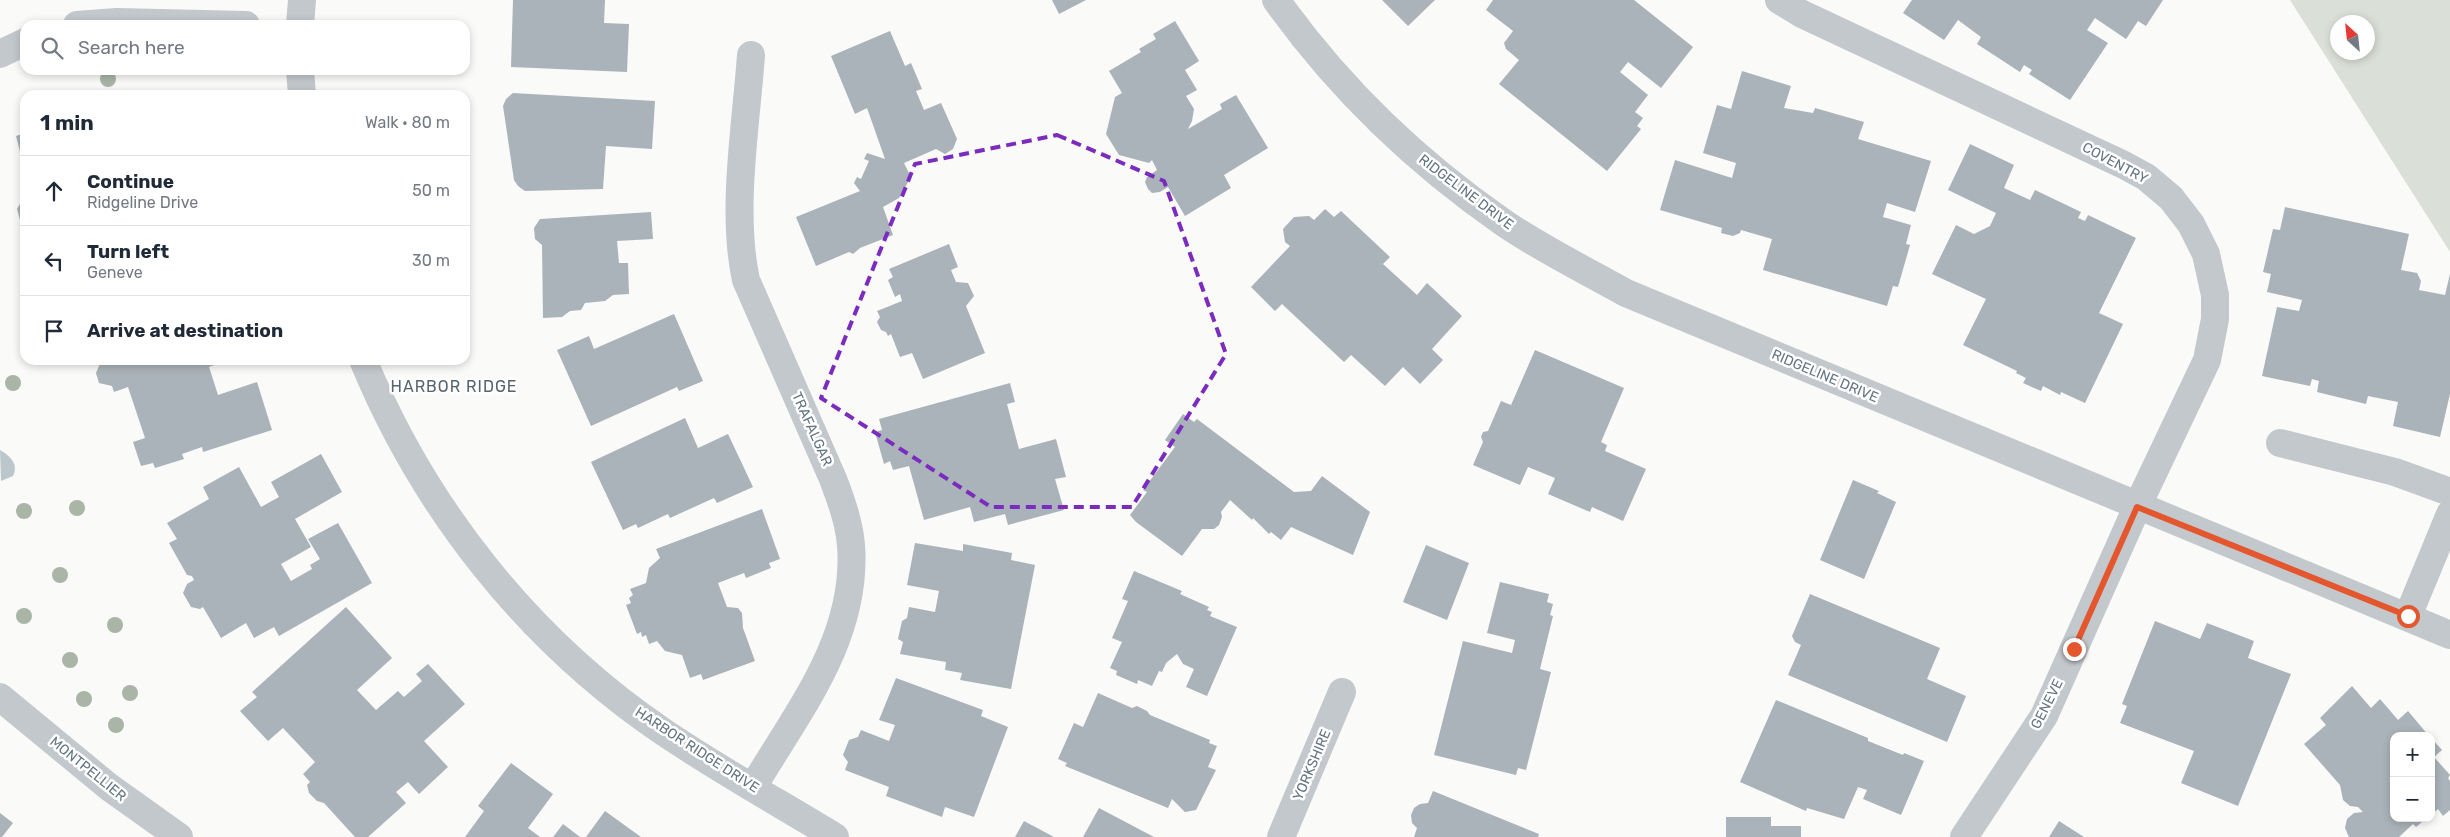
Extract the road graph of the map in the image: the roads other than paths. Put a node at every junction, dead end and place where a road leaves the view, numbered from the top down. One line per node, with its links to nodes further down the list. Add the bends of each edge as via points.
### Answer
1 (302, 0): 4 (street)
2 (1276, 0): 13 (street, RIDGELINE DRIVE, via 1299,32 1360,102 1422,160 1504,223 1544,248 1626,293)
3 (1779, 0): 13 (street, COVENTRY, via 1802,14 2124,165 2146,177 2171,198 2192,224 2206,254 2215,295 2215,319 2207,360)
4 (300, 20)
5 (20, 44): 6 (street)
6 (0, 54)
7 (751, 55): 19 (street, TRAFALGAR, via 738,216 740,253 746,280 845,511 852,577 847,610 832,652)
8 (300, 75): 9 (street)
9 (302, 90)
10 (365, 365): 19 (street, HARBOR RIDGE DRIVE, via 382,405 424,482 474,554 531,620 594,680 664,733)
11 (2280, 443): 12 (street, via 2395,472)
12 (2450, 492)
13 (2137, 507): 15 (street, RIDGELINE DRIVE); 23 (street, GENEVE, via 2044,716)
14 (2450, 514): 15 (street)
15 (2408, 616): 16 (street, RIDGELINE DRIVE)
16 (2450, 635)
17 (1342, 692): 22 (street, YORKSHIRE)
18 (0, 697): 20 (street, MONTPELLIER, via 109,787)
19 (753, 787): 21 (street, HARBOR RIDGE DRIVE)
20 (179, 837)
21 (835, 837)
22 (1281, 837)
23 (1964, 837)

